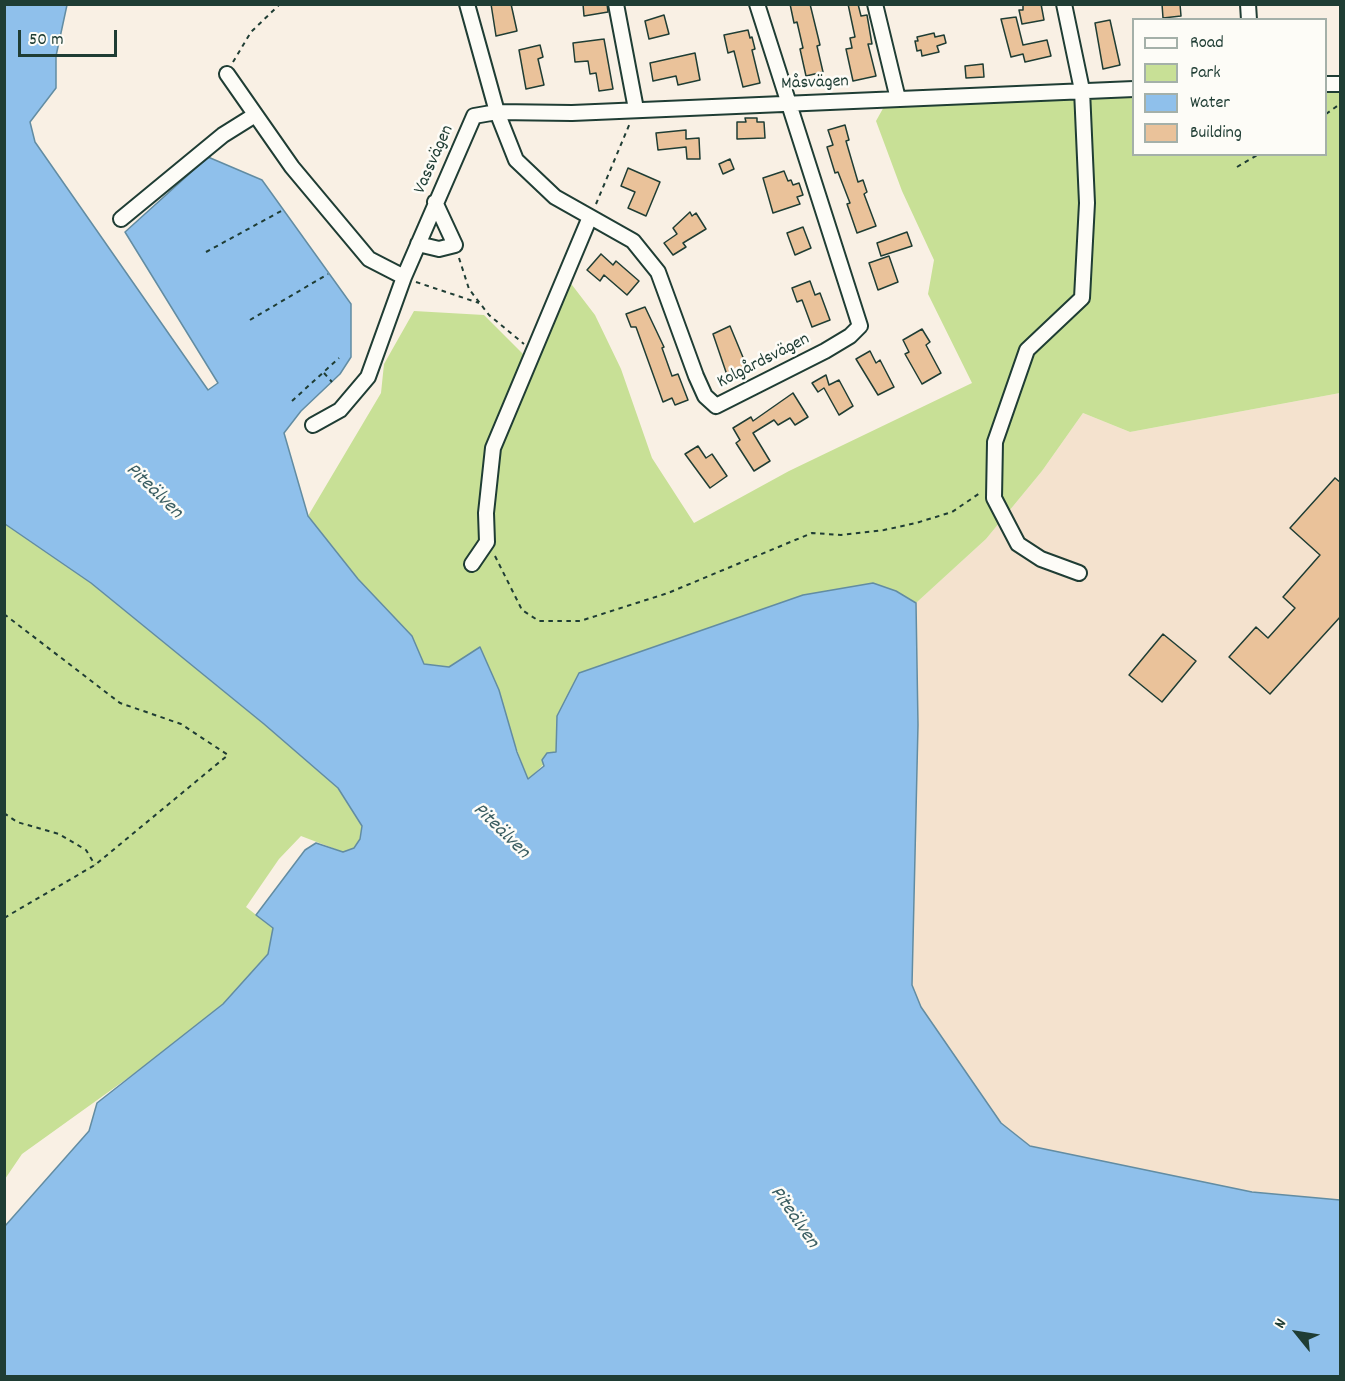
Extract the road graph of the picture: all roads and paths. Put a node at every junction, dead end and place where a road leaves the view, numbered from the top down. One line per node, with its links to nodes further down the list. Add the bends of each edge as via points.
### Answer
1 (280, 4): 7 (path, via 251,32)
2 (467, 4): 14 (street)
3 (616, 4): 13 (street)
4 (757, 4): 11 (street)
5 (875, 4): 10 (street)
6 (1064, 4): 9 (street)
7 (227, 74): 16 (street)
8 (1132, 89): 9 (street, Måsvägen)
9 (1082, 90): 10 (street, Måsvägen); 36 (street, via 1087,202 1082,298 1027,350 995,442)
10 (898, 99): 11 (street, Måsvägen)
11 (787, 103): 13 (street, Måsvägen); 21 (street, Kolgårdsvägen, via 860,326 850,336 716,406 705,396 696,376 658,273 633,241)
12 (1341, 104): 15 (path)
13 (636, 110): 14 (street, Måsvägen); 21 (path)
14 (497, 112): 19 (street, Vassvägen, via 474,116); 21 (street, Kolgårdsvägen, via 516,160 555,197)
15 (1327, 113)
16 (255, 115): 22 (street, via 223,135); 27 (street, via 292,167 369,259)
17 (1256, 156): 18 (path)
18 (1237, 167)
19 (435, 202): 23 (street, Vassvägen); 24 (street)
20 (283, 210): 25 (path)
21 (590, 217): 30 (street)
22 (121, 219)
23 (418, 244): 24 (street, via 439,249); 27 (street, Vassvägen)
24 (455, 245): 28 (path, via 469,290)
25 (206, 252)
26 (328, 274): 29 (path)
27 (404, 277): 28 (path); 35 (street, Vassvägen, via 368,377 340,410)
28 (479, 303): 30 (path)
29 (250, 321)
30 (533, 351): 37 (street, via 493,448)
31 (339, 358): 32 (path)
32 (323, 373): 33 (path); 34 (path)
33 (332, 382)
34 (292, 401)
35 (313, 425)
36 (995, 484): 37 (path, via 952,512 885,530 841,535 812,533 668,593 580,621 539,621 522,610); 39 (street, via 994,498 1018,544 1041,559)
37 (487, 542): 38 (street)
38 (472, 564)
39 (1079, 573)
40 (4, 614): 42 (path, via 120,703 181,724 228,755)
41 (4, 813): 42 (path, via 17,822 59,834 86,850)
42 (95, 865): 43 (path)
43 (4, 918)

